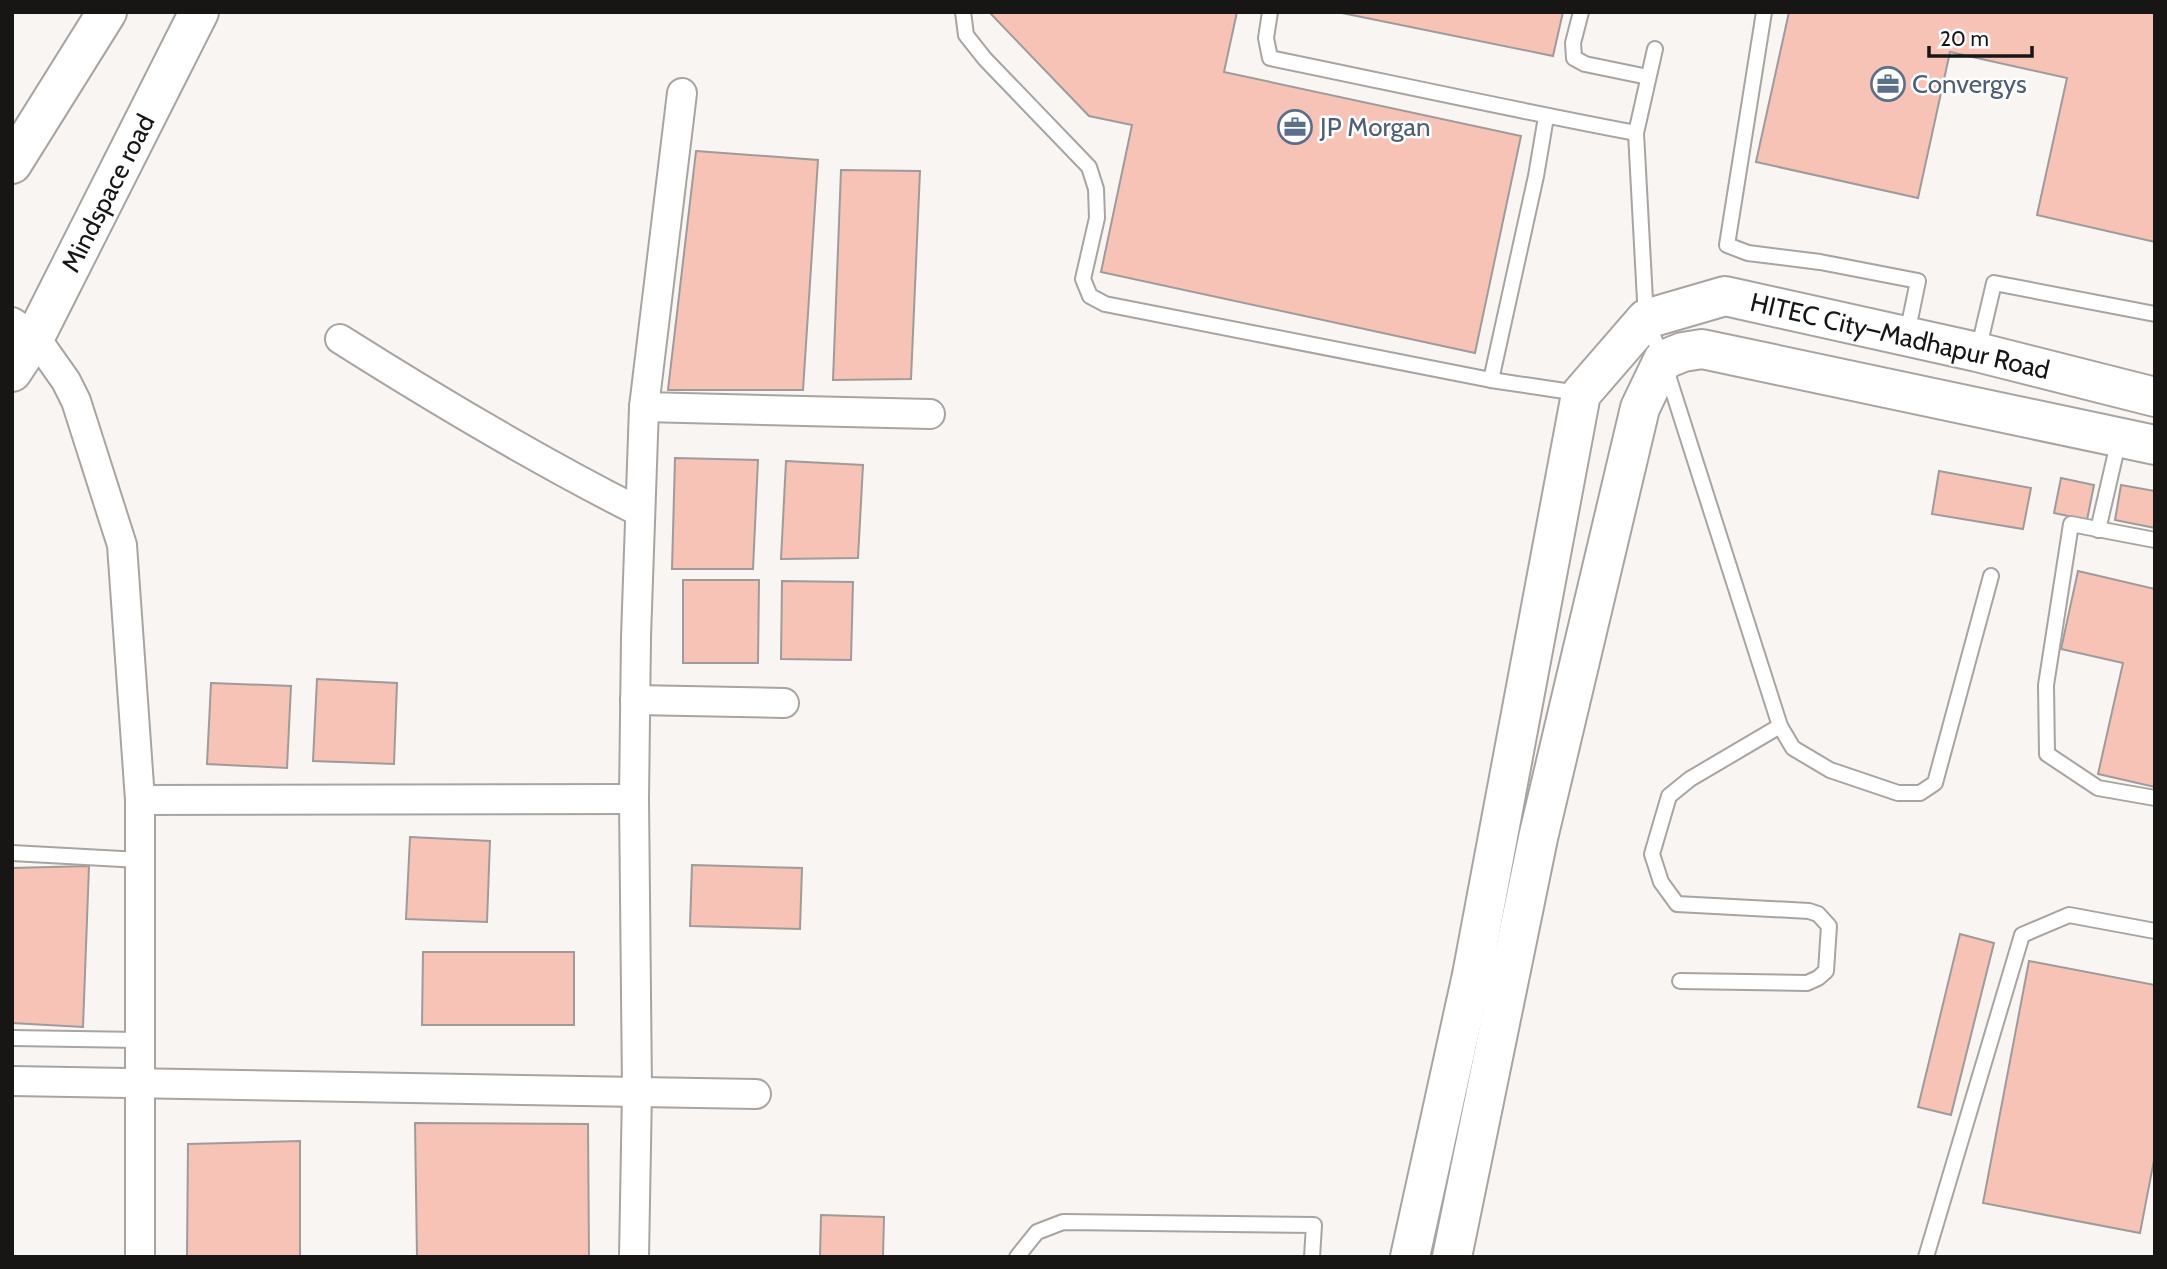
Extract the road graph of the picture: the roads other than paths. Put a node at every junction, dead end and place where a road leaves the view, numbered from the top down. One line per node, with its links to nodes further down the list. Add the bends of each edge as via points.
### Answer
1 (107, 12): 12 (main road)
2 (200, 12): 15 (main road, Mindspace road)
3 (963, 12): 21 (lane, via 966,35 985,59 1089,167 1096,189 1097,218 1083,279 1090,296 1105,304)
4 (1270, 12): 10 (lane, via 1266,38 1270,58)
5 (1581, 12): 8 (lane, via 1574,58)
6 (1764, 12): 16 (lane, via 1727,245 1748,253 1918,281)
7 (1655, 49): 8 (lane)
8 (1648, 77): 11 (lane)
9 (681, 93): 24 (street)
10 (1546, 117): 11 (lane); 21 (lane)
11 (1636, 133): 14 (lane)
12 (12, 164)
13 (2155, 314): 18 (lane, via 1994,283)
14 (1646, 318): 16 (main road, HITEC City–Madhapur Road, via 1725,296); 19 (lane); 22 (main road)
15 (24, 329): 20 (main road, Mindspace road); 36 (street, via 76,401 122,545)
16 (1907, 336): 18 (main road, HITEC City–Madhapur Road)
17 (340, 339): 27 (street, via 570,477)
18 (1977, 352): 23 (main road, HITEC City–Madhapur Road)
19 (1663, 360): 26 (main road, HITEC City–Madhapur Road, via 1702,349); 33 (lane); 52 (main road, via 1640,408 1538,838)
20 (12, 372)
21 (1491, 380): 22 (lane)
22 (1581, 394): 51 (main road, via 1472,975)
23 (2155, 397)
24 (644, 407): 25 (street); 27 (street)
25 (929, 414)
26 (2137, 441): 28 (lane)
27 (640, 512): 31 (street)
28 (2098, 530): 29 (lane); 34 (lane, via 2071,524 2046,685 2047,754 2098,788)
29 (2155, 540)
30 (1992, 576): 33 (lane, via 1934,783 1920,793 1898,793 1830,770 1793,748)
31 (635, 700): 32 (street); 35 (street)
32 (784, 703)
33 (1780, 726): 40 (lane, via 1669,796 1653,855 1661,882 1676,904 1818,914 1829,926 1826,971 1807,984)
34 (2155, 798)
35 (634, 799): 36 (street); 45 (street)
36 (140, 800): 38 (street)
37 (12, 853): 38 (lane)
38 (140, 860): 42 (street)
39 (2155, 931): 53 (lane, via 2069,915 2022,935)
40 (1680, 981)
41 (12, 1038): 42 (lane)
42 (140, 1040): 44 (street)
43 (12, 1081): 44 (street)
44 (139, 1082): 45 (street); 47 (street)
45 (637, 1090): 46 (street); 48 (street)
46 (756, 1094)
47 (140, 1257)
48 (634, 1257)
49 (1017, 1257): 50 (lane, via 1037,1232 1063,1222 1314,1225)
50 (1312, 1257)
51 (1410, 1257)
52 (1452, 1257)
53 (1926, 1257)

